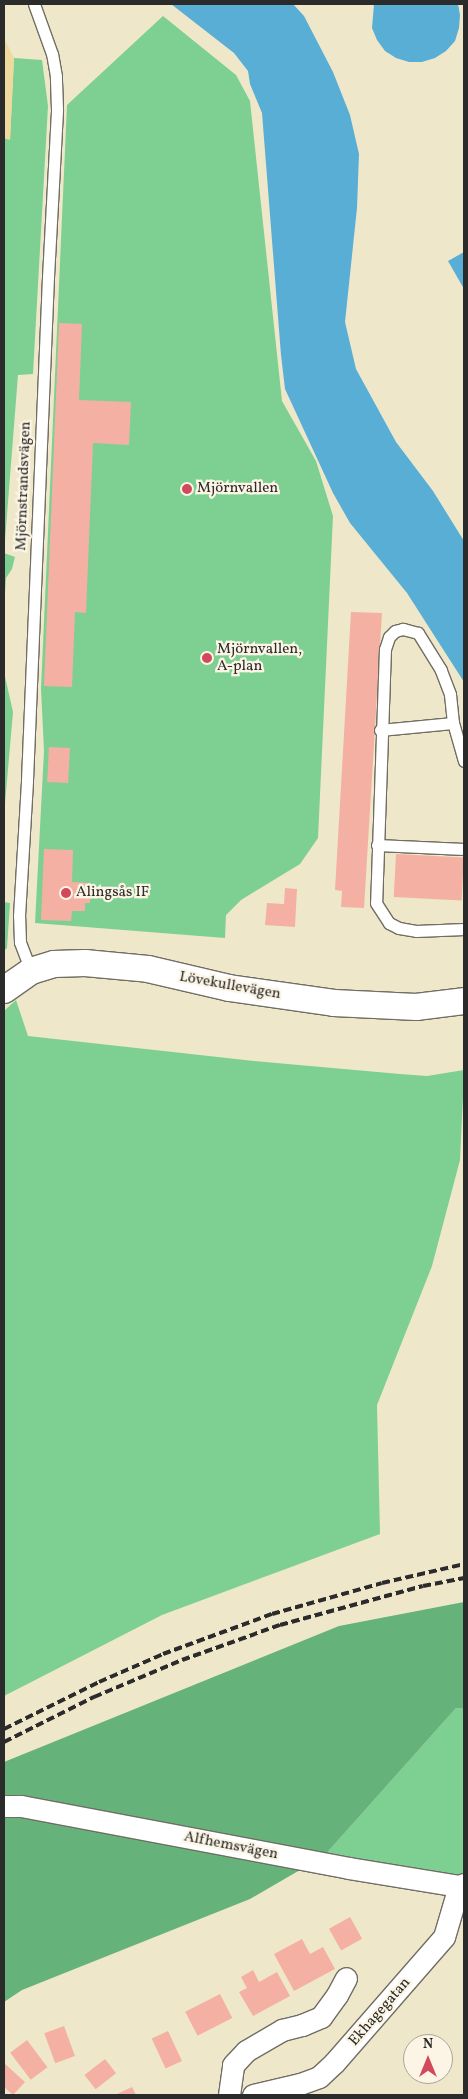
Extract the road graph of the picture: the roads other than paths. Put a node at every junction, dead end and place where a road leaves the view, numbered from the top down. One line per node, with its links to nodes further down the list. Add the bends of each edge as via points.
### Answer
1 (34, 4): 8 (lane, Mjörnstrandsvägen, via 52,54 57,108 19,916 20,942)
2 (453, 723): 3 (lane); 3 (lane, via 450,694 441,670 418,633 403,629 389,637 385,649); 4 (lane)
3 (380, 730): 5 (lane)
4 (464, 761)
5 (377, 845): 6 (lane); 7 (lane, via 376,904 389,924 416,931)
6 (464, 849)
7 (464, 929)
8 (32, 971): 9 (street, Lövekullevägen); 10 (street, Lövekullevägen, via 54,964 111,964 229,988 334,1003 416,1007)
9 (4, 990)
10 (464, 1001)
11 (4, 1806): 12 (street, Alfhemsvägen, via 21,1806 349,1868)
12 (462, 1885): 15 (street, Ekhagegatan, via 444,1937 334,2063 319,2077)
13 (346, 1978): 14 (street, via 320,2017 282,2030 246,2051 233,2065)
14 (229, 2095)
15 (253, 2095)

